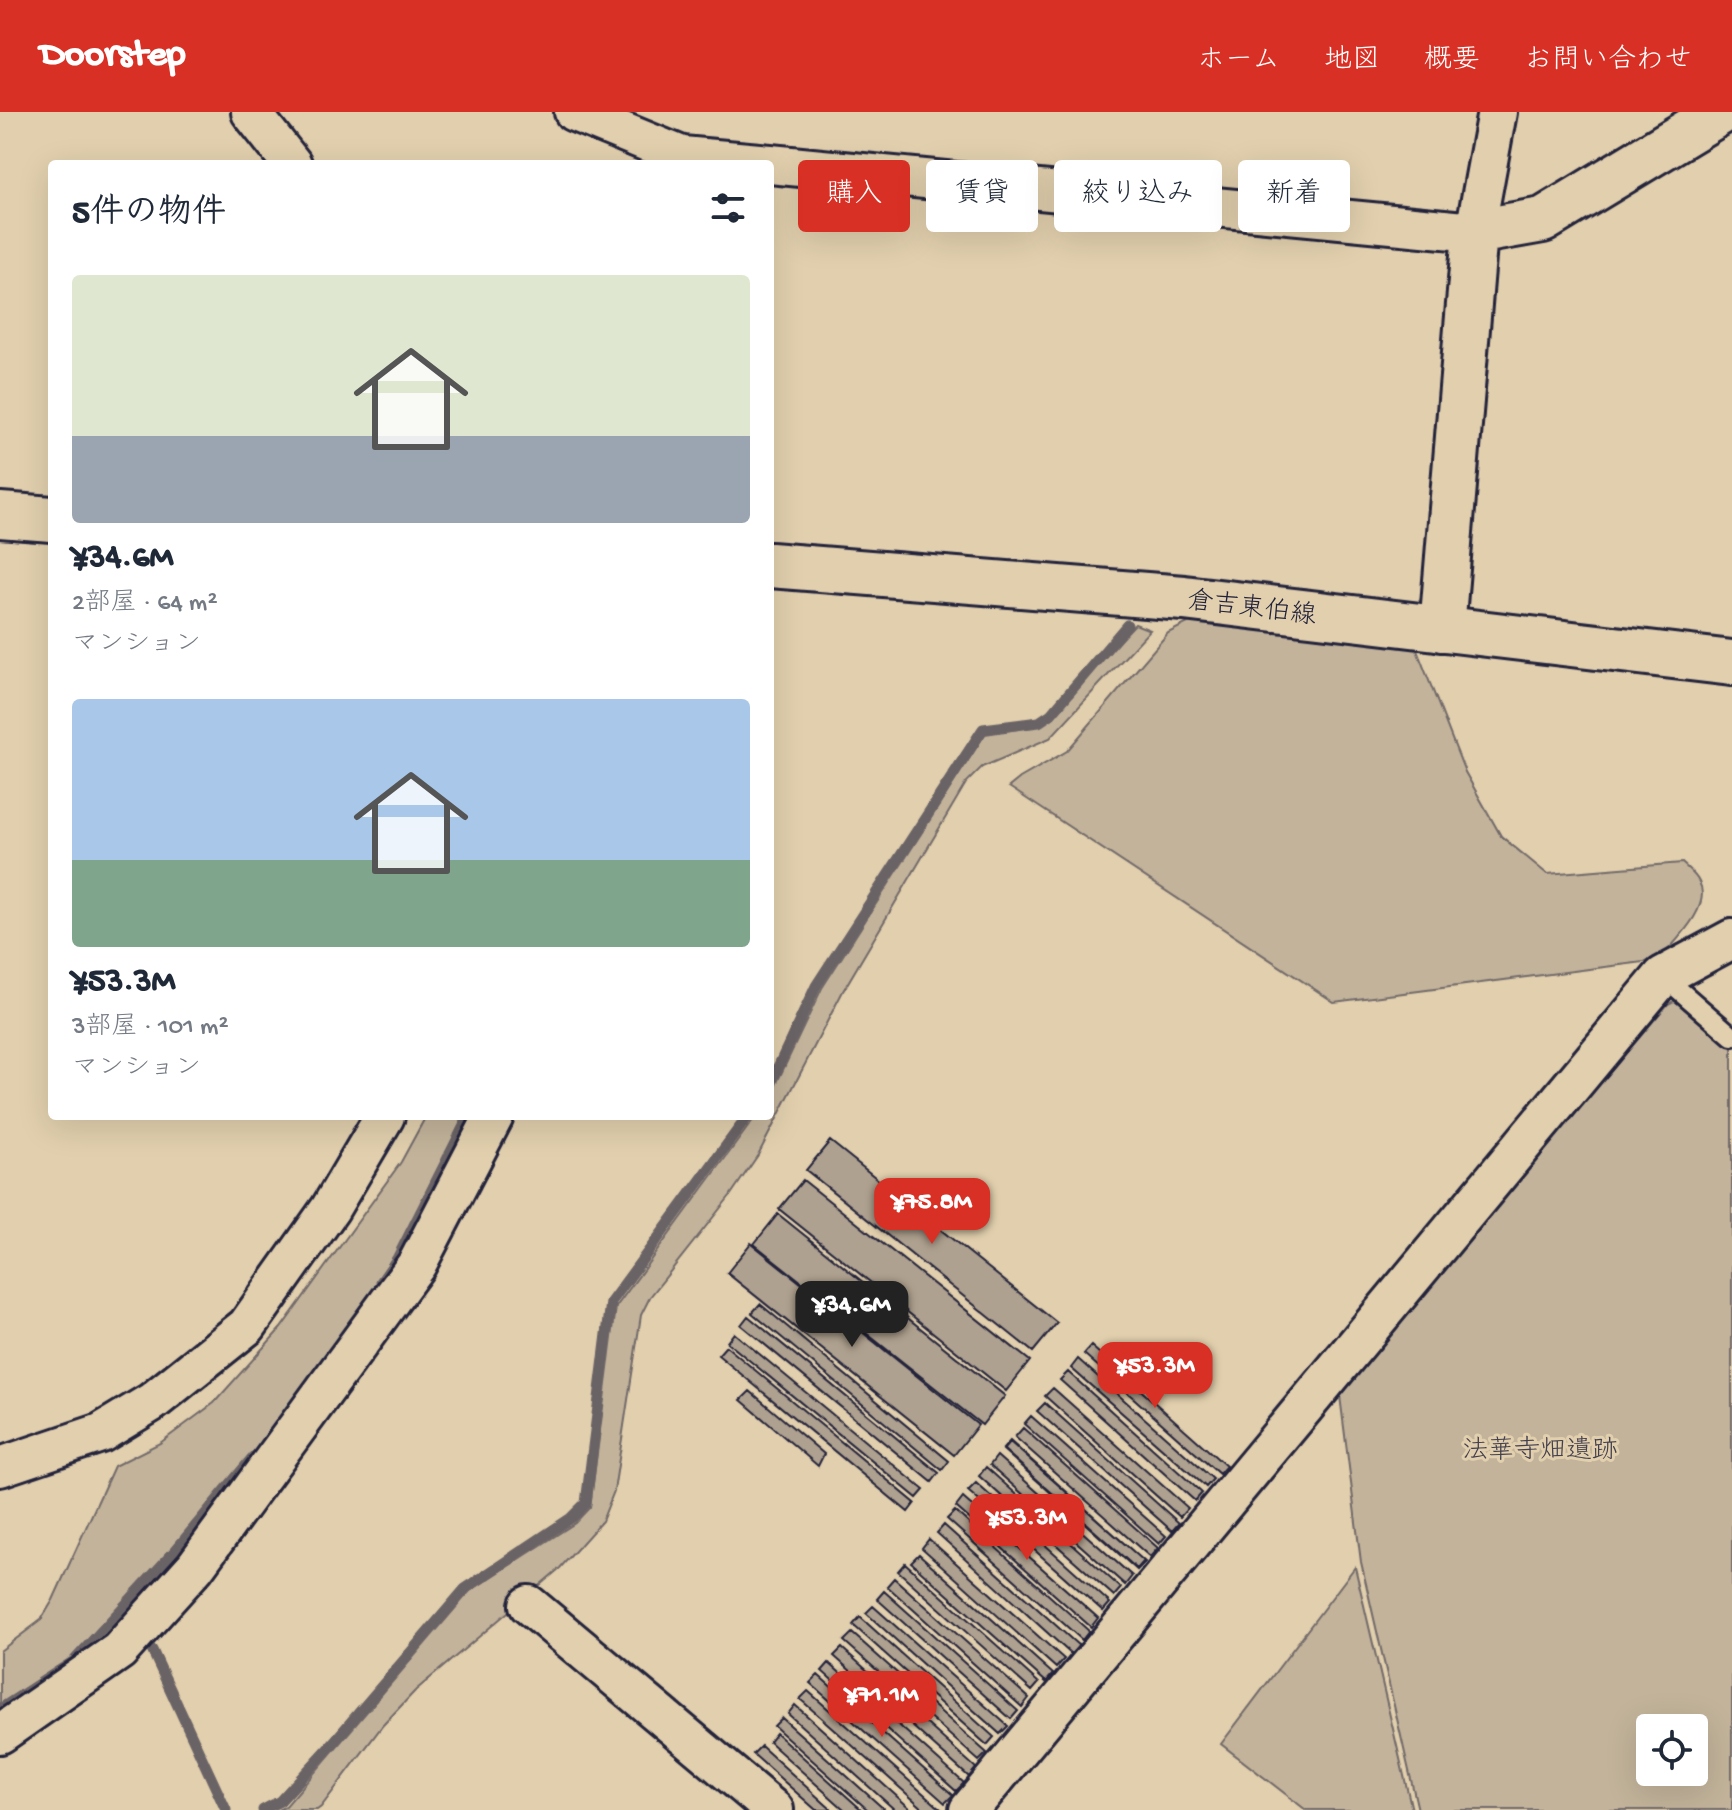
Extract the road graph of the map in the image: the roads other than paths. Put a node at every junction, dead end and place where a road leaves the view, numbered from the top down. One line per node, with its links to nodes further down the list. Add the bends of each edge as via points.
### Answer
1 (251, 112): 6 (street)
2 (574, 112): 7 (street)
3 (636, 112): 7 (street, via 636,119)
4 (1497, 112): 9 (street)
5 (1721, 112): 9 (main road, via 1543,220)
6 (289, 160)
7 (684, 160)
8 (774, 164): 9 (street)
9 (1475, 232): 13 (main road)
10 (0, 515): 11 (main road)
11 (48, 519)
12 (774, 565): 13 (main road, 倉吉東伯線, via 1184,598)
13 (1442, 629): 14 (main road, 倉吉東伯線)
14 (1732, 663)
15 (1732, 939): 16 (street)
16 (1663, 976): 17 (lane); 24 (street)
17 (1732, 1036)
18 (383, 1120): 20 (street, via 330,1209 247,1326 152,1402 101,1433)
19 (492, 1120): 22 (street, via 417,1264 195,1567 119,1651)
20 (0, 1467)
21 (529, 1605): 23 (street)
22 (0, 1734)
23 (774, 1810)
24 (969, 1810)

